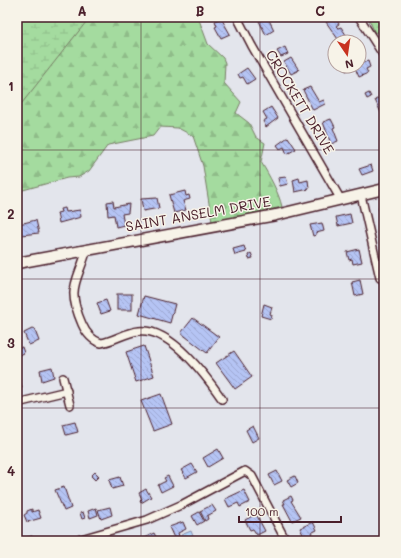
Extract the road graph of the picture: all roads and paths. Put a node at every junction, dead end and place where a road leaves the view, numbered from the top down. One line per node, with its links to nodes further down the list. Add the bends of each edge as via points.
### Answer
1 (237, 17): 6 (street, CROCKETT DRIVE)
2 (359, 17): 3 (street)
3 (384, 56)
4 (384, 189): 5 (street, SAINT ANSELM DRIVE)
5 (361, 195): 6 (street, SAINT ANSELM DRIVE); 9 (street)
6 (341, 200): 7 (street, SAINT ANSELM DRIVE, via 259,218)
7 (87, 249): 8 (street, SAINT ANSELM DRIVE); 12 (street, via 73,295 84,329 90,337 101,343 139,331 161,337 198,368)
8 (17, 263)
9 (380, 278)
10 (63, 378): 11 (street)
11 (67, 391): 13 (street); 14 (street)
12 (222, 399)
13 (17, 403)
14 (70, 405)
15 (282, 540): 16 (street, via 252,476 245,471 147,520)
16 (74, 541)

